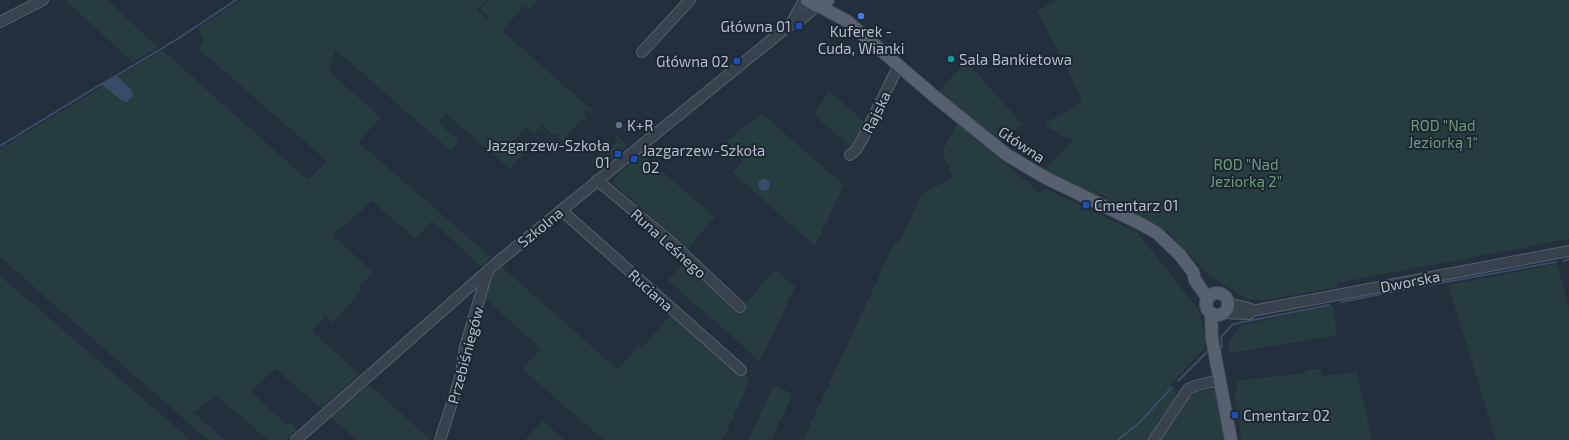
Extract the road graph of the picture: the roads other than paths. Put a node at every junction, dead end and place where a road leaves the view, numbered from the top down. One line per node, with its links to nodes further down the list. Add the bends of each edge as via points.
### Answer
1 (43, 0): 6 (street)
2 (690, 0): 7 (street)
3 (833, 0): 5 (main road, Główna)
4 (815, 2): 5 (main road, Główna); 10 (street, Szkolna, via 797,23 791,24)
5 (846, 21): 8 (main road, Główna)
6 (0, 22)
7 (642, 52)
8 (899, 65): 9 (street, Rajska, via 862,140); 14 (main road, Główna, via 1007,155 1046,178 1157,233 1174,248 1193,272 1196,280)
9 (850, 155)
10 (597, 180): 11 (street, Szkolna); 15 (street, Runa Leśnego, via 673,244)
11 (561, 210): 13 (street, Szkolna); 17 (street, Ruciana)
12 (1569, 250): 16 (street, Dworska, via 1252,311 1248,314)
13 (488, 270): 19 (street, Szkolna); 20 (street, Przebiśniegów, via 465,347 460,378)
14 (1212, 296): 16 (main road, via 1208,308); 16 (main road, via 1224,295)
15 (740, 307)
16 (1221, 311): 18 (main road, via 1211,326)
17 (741, 370)
18 (1220, 380): 21 (street, via 1188,389); 22 (main road)
19 (296, 440)
20 (440, 440)
21 (1154, 440)
22 (1231, 440)

